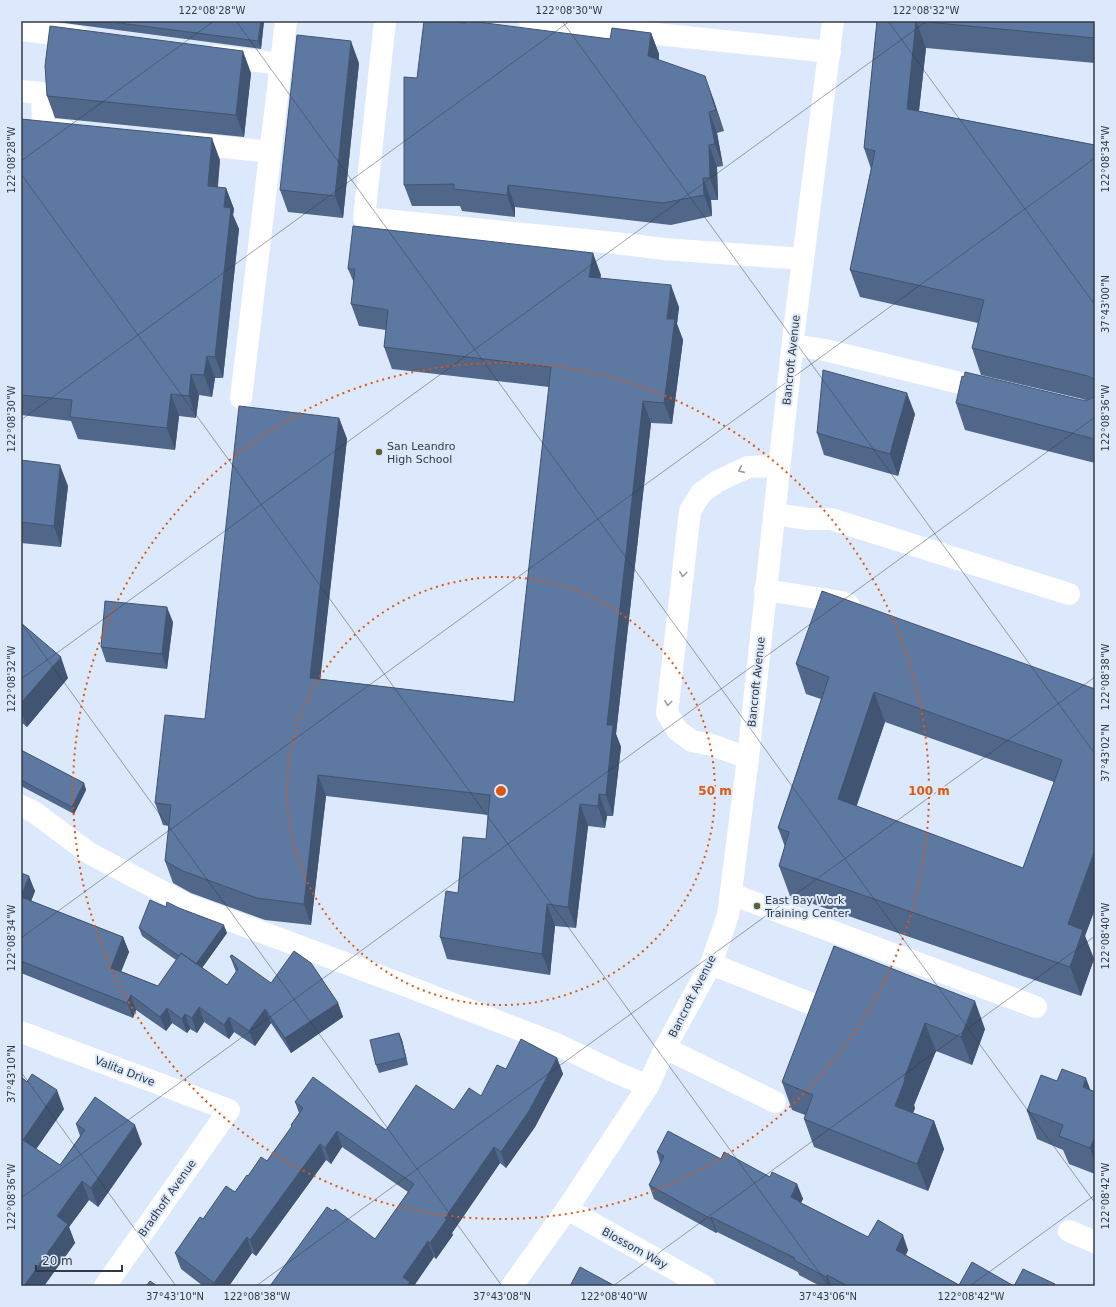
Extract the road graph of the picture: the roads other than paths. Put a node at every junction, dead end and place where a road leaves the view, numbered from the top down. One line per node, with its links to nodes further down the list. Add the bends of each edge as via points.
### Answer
1 (286, 21): 9 (main road)
2 (384, 21): 14 (main road, via 364,218 664,249)
3 (530, 21): 7 (main road)
4 (833, 21): 7 (main road, Bancroft Avenue)
5 (21, 30): 6 (main road)
6 (100, 40)
7 (830, 52): 14 (main road, Bancroft Avenue)
8 (194, 53): 9 (main road)
9 (281, 64): 13 (main road)
10 (21, 91): 11 (main road, via 42,93 43,129)
11 (82, 133)
12 (169, 142): 13 (main road)
13 (270, 152): 17 (main road)
14 (803, 259): 15 (main road, Bancroft Avenue)
15 (793, 345): 16 (main road, via 825,350); 18 (main road, Bancroft Avenue)
16 (1012, 395)
17 (241, 398)
18 (779, 466): 19 (main road, Bancroft Avenue); 23 (main road, one-way to 23, via 748,467 718,481 701,493 690,511 667,713 678,731 692,741)
19 (774, 514): 20 (main road, Bancroft Avenue); 21 (main road, via 808,519 831,519)
20 (765, 590): 22 (main road, via 842,602); 23 (main road, Bancroft Avenue)
21 (1069, 594)
22 (864, 610)
23 (748, 758): 25 (main road, Bancroft Avenue)
24 (21, 806): 31 (main road, via 34,812 89,853 186,904 547,1040)
25 (731, 894): 26 (main road, Bancroft Avenue, via 728,915); 28 (main road)
26 (710, 964): 27 (main road); 30 (main road, Bancroft Avenue)
27 (817, 1006)
28 (1036, 1007)
29 (21, 1032): 33 (main road, Valita Drive)
30 (665, 1048): 31 (main road, Bancroft Avenue); 32 (main road)
31 (648, 1086): 34 (main road, Bancroft Avenue)
32 (775, 1102)
33 (229, 1110): 37 (main road, Bradhoff Avenue)
34 (566, 1209): 38 (main road, Bancroft Avenue); 39 (main road, Blossom Way)
35 (1069, 1231): 36 (main road)
36 (1095, 1242)
37 (105, 1286)
38 (512, 1286)
39 (704, 1286)

